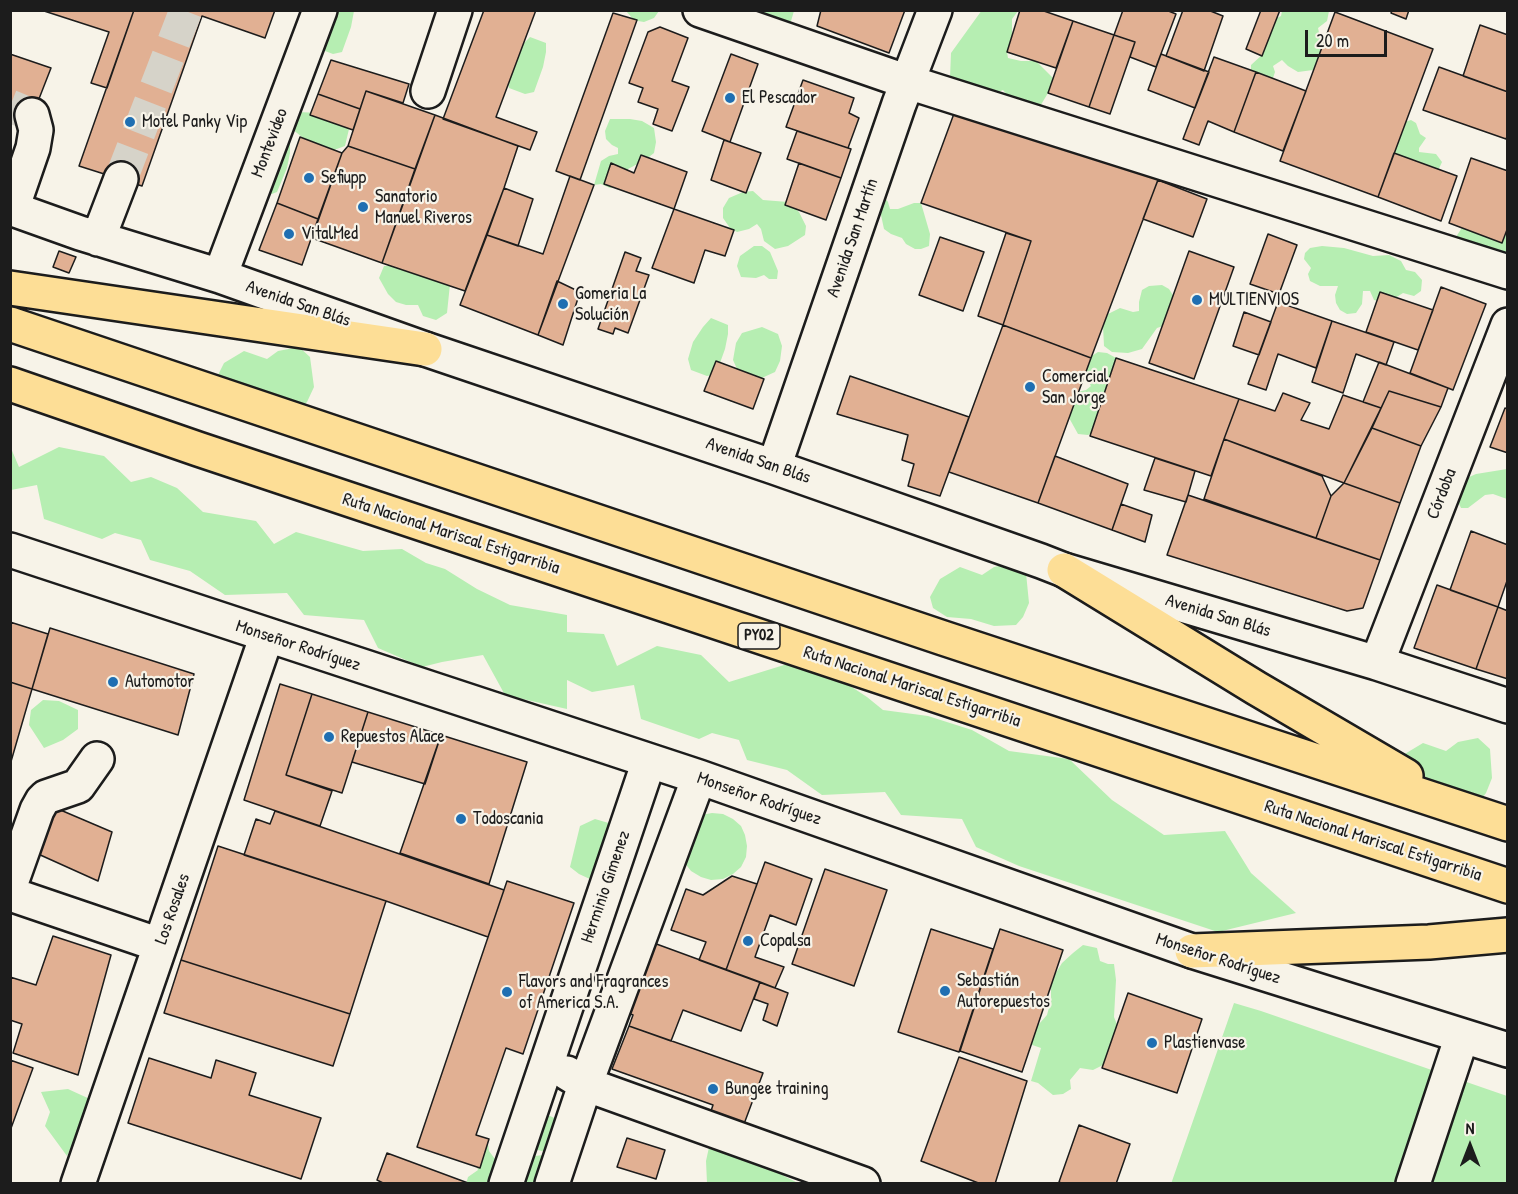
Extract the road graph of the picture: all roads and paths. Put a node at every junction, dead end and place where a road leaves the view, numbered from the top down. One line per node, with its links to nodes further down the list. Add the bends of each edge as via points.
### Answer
1 (320, 10): 12 (street, Montevideo)
2 (455, 10): 6 (street)
3 (700, 10): 5 (street)
4 (935, 10): 5 (street, Avenida San Martín)
5 (908, 82): 11 (street); 18 (street, Avenida San Martín)
6 (428, 91)
7 (32, 115): 9 (street, via 36,130 33,148)
8 (121, 179): 10 (street)
9 (13, 198): 10 (street, Avenida San Blás)
10 (98, 239): 12 (street, Avenida San Blás)
11 (1508, 272)
12 (220, 276): 16 (street, Avenida San Blás)
13 (10, 288): 16 (highway)
14 (10, 324): 27 (highway)
15 (1508, 325): 22 (street, Córdoba)
16 (425, 349): 18 (street, Avenida San Blás)
17 (10, 384): 30 (highway, Ruta Nacional Mariscal Estigarribia / PY02)
18 (774, 467): 20 (street, Avenida San Blás)
19 (10, 550): 21 (street, Monseñor Rodríguez)
20 (1064, 570): 22 (street, Avenida San Blás); 27 (highway)
21 (267, 635): 25 (street, Monseñor Rodríguez); 33 (street, Los Rosales)
22 (1377, 663): 23 (street, Avenida San Blás)
23 (1508, 706)
24 (98, 759): 29 (street, via 78,786 42,801)
25 (649, 761): 26 (street, Monseñor Rodríguez); 37 (street, Herminio Gimenez)
26 (699, 777): 34 (street, Monseñor Rodríguez); 38 (street)
27 (1462, 808): 28 (highway)
28 (1508, 824)
29 (10, 886)
30 (1508, 886)
31 (10, 894): 33 (street)
32 (1508, 935): 34 (highway)
33 (160, 945): 39 (street, Los Rosales)
34 (1192, 951): 35 (street, Monseñor Rodríguez)
35 (1462, 1036): 36 (street, Monseñor Rodríguez); 43 (street)
36 (1508, 1050)
37 (548, 1061): 38 (street); 40 (street, Herminio Gimenez)
38 (585, 1084): 41 (street); 42 (street)
39 (78, 1184)
40 (506, 1184)
41 (552, 1184)
42 (863, 1184)
43 (1413, 1184)

